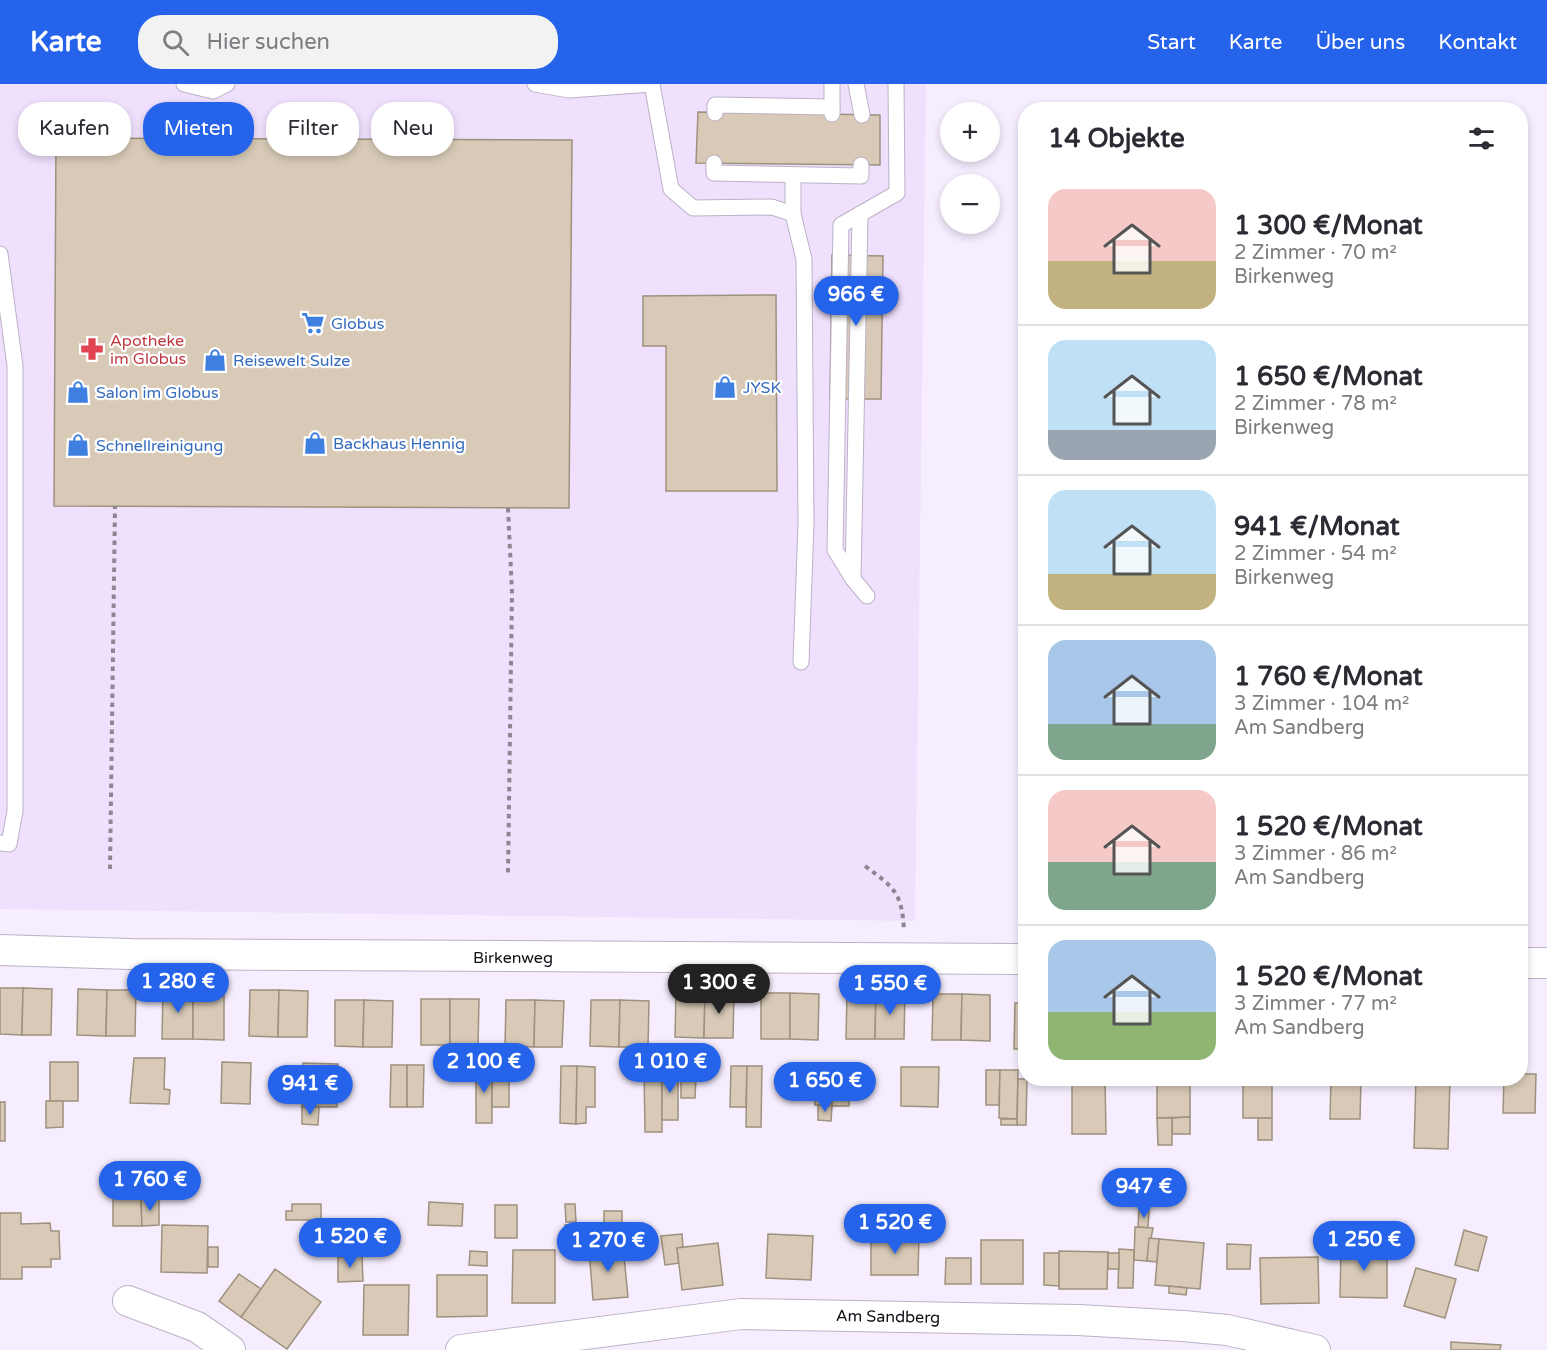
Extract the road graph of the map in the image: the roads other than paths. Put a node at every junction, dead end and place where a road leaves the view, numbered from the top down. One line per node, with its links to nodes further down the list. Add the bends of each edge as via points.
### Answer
1 (184, 84): 2 (lane, via 213,91)
2 (227, 84)
3 (535, 84): 4 (lane, via 569,90)
4 (652, 84): 13 (lane, via 671,189 693,208 772,207)
5 (832, 84): 8 (lane, via 832,111 715,105)
6 (856, 84): 9 (lane)
7 (896, 84): 15 (lane, via 897,193 841,225 835,550)
8 (715, 112)
9 (862, 115)
10 (714, 163): 12 (lane, via 714,173 744,169)
11 (861, 165): 12 (lane, via 861,176 831,170)
12 (799, 171): 13 (lane)
13 (793, 214): 16 (lane, via 804,259 806,523)
14 (0, 254): 17 (lane, via 15,366 15,811 9,844)
15 (867, 596)
16 (801, 662)
17 (0, 843)
18 (0, 950): 19 (street, Birkenweg)
19 (1018, 960)
20 (1528, 963): 21 (street)
21 (1547, 963)
22 (128, 1301): 23 (street, via 197,1327)
23 (230, 1350)
24 (461, 1350): 25 (street, Am Sandberg, via 741,1314 1078,1320 1183,1326 1227,1330)
25 (1315, 1350)

